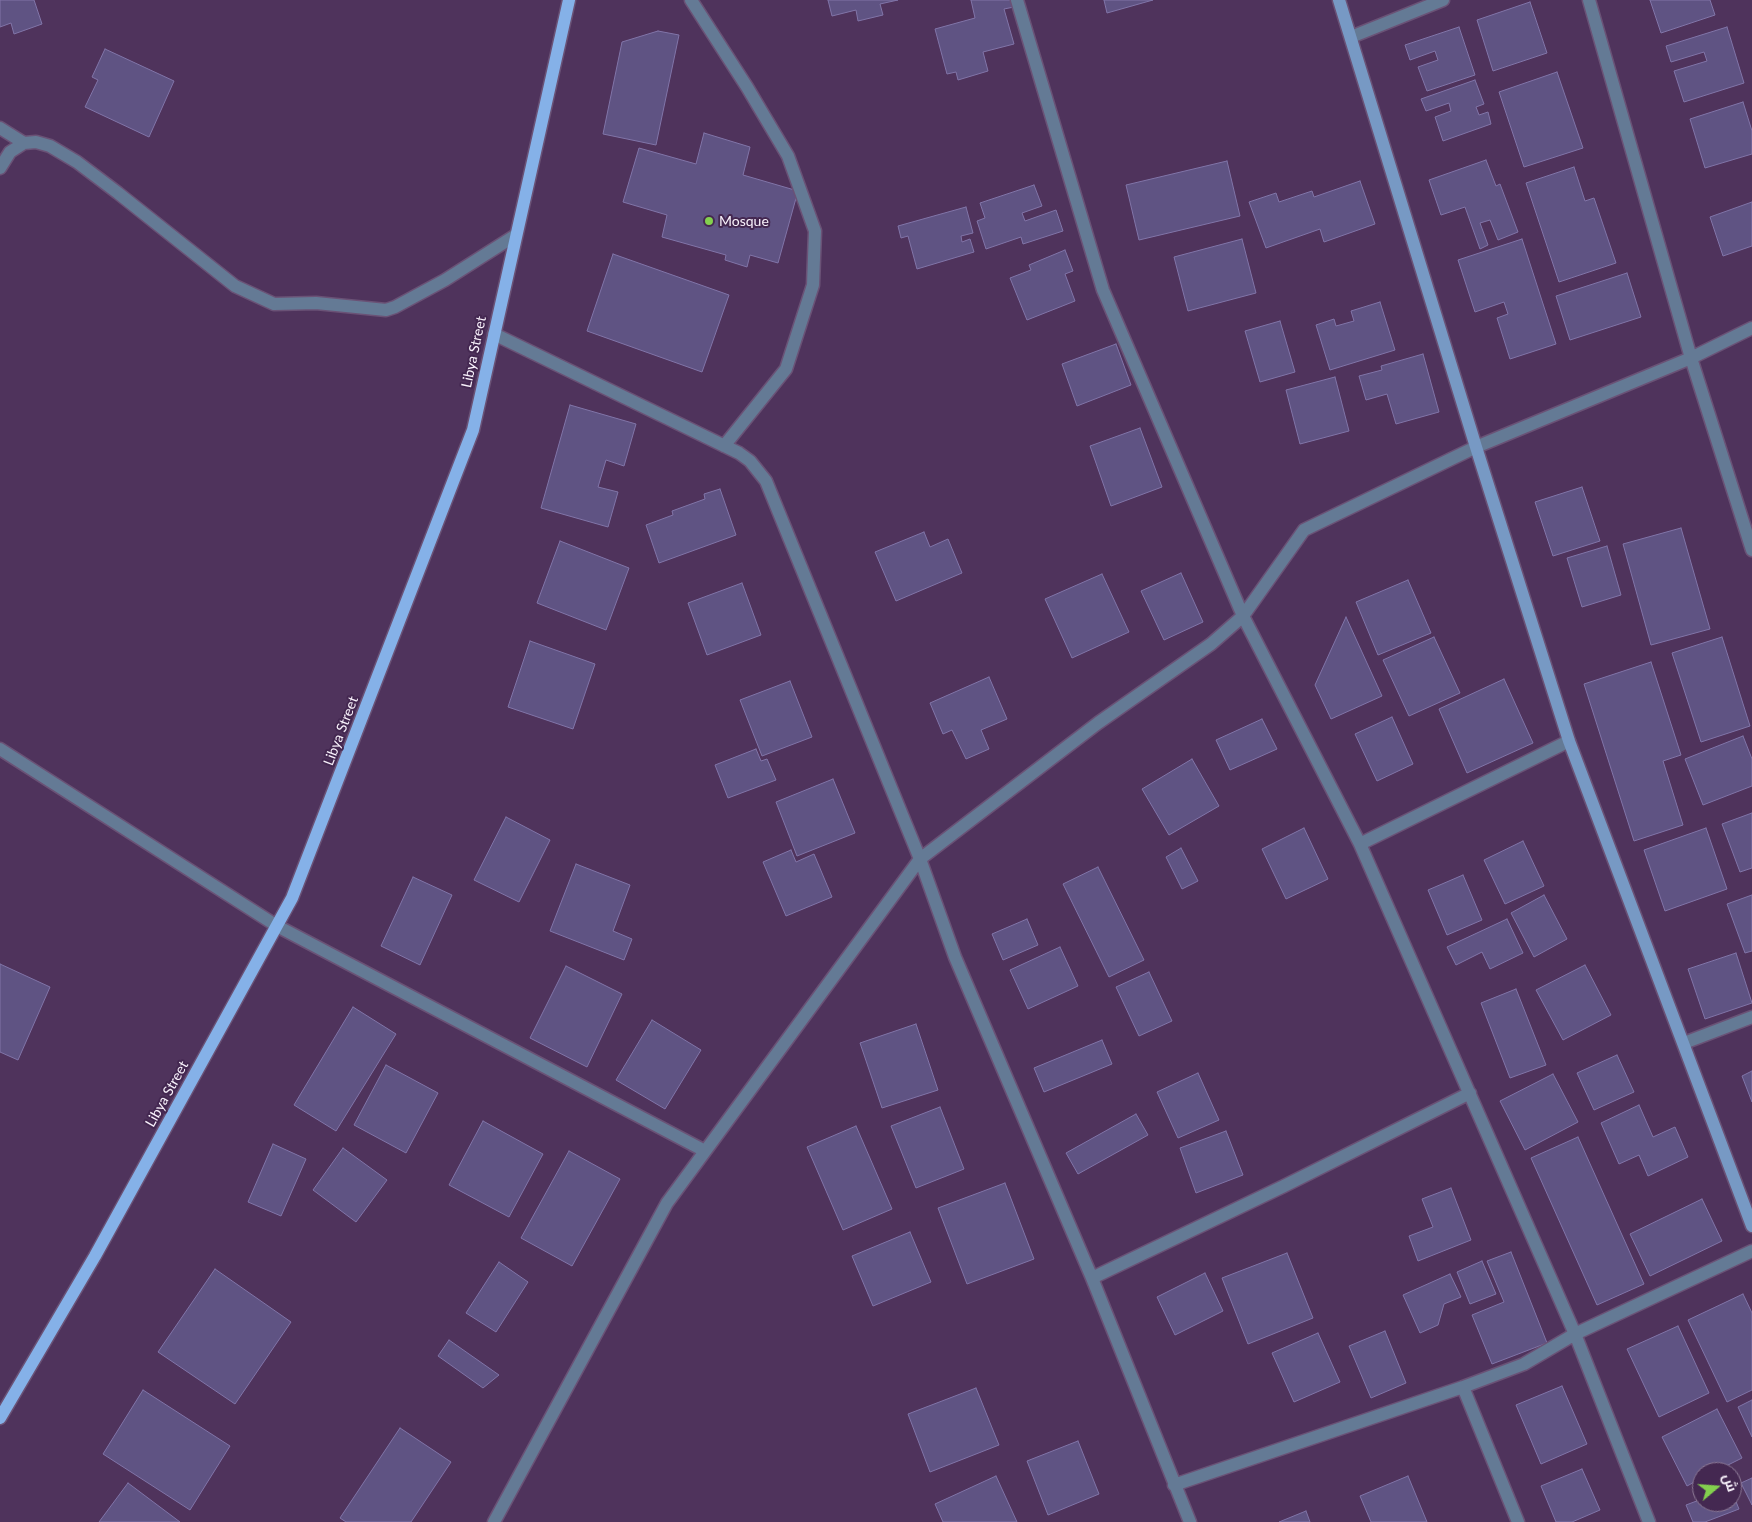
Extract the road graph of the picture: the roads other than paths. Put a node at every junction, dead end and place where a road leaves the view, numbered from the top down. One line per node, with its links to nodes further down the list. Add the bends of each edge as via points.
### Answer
1 (569, 0): 11 (main road, Libya Street)
2 (691, 0): 15 (street, via 788,156 815,231 813,286 786,369)
3 (1017, 0): 18 (street, via 1103,290)
4 (1339, 0): 7 (street)
5 (1443, 0): 7 (street)
6 (1589, 0): 14 (street)
7 (1351, 37): 16 (street)
8 (0, 128): 9 (street)
9 (24, 143): 10 (street, via 10,152); 11 (street, via 50,146 77,162 235,286 274,304 316,303 386,310 445,280)
10 (0, 168)
11 (516, 235): 13 (main road, Libya Street)
12 (1752, 328): 14 (street)
13 (494, 334): 15 (street); 23 (main road, Libya Street, via 473,430 292,898)
14 (1691, 358): 16 (street); 17 (street)
15 (724, 446): 22 (street, via 750,460 766,481)
16 (1476, 446): 18 (street, via 1304,530); 19 (street)
17 (1752, 550)
18 (1243, 616): 21 (street); 22 (street, via 1211,644 1098,723)
19 (1569, 741): 21 (street); 25 (street)
20 (0, 749): 23 (street)
21 (1360, 844): 26 (street)
22 (920, 859): 27 (street); 30 (street, via 955,957)
23 (277, 926): 27 (street); 33 (main road, Libya Street, via 95,1256)
24 (1752, 1016): 25 (street)
25 (1684, 1043): 28 (street)
26 (1470, 1093): 30 (street); 31 (street)
27 (705, 1151): 35 (street, via 667,1203)
28 (1752, 1226)
29 (1752, 1251): 31 (street)
30 (1092, 1278): 34 (street)
31 (1575, 1334): 32 (street, via 1524,1364); 38 (street)
32 (1463, 1387): 34 (street); 37 (street)
33 (0, 1418)
34 (1174, 1485): 36 (street)
35 (494, 1522)
36 (1190, 1522)
37 (1518, 1522)
38 (1649, 1522)

